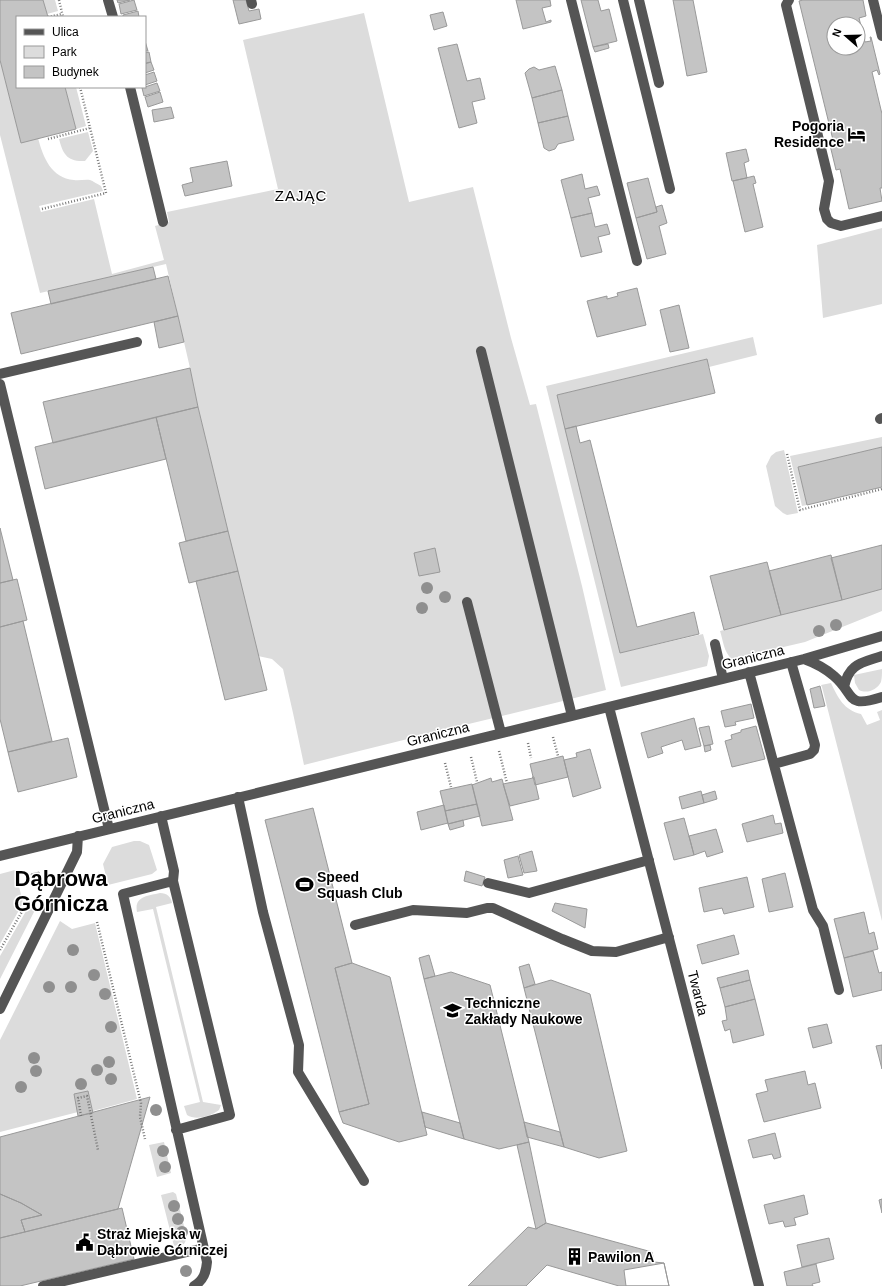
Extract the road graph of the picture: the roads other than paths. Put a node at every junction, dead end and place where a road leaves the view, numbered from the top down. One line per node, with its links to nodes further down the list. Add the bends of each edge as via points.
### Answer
1 (108, 0): 7 (street)
2 (571, 0): 14 (street)
3 (623, 0): 11 (street)
4 (639, 0): 9 (street)
5 (789, 0): 12 (street, via 786,5 829,181 824,209 827,219 835,226 841,226)
6 (873, 0): 8 (street)
7 (113, 16)
8 (882, 36)
9 (659, 83)
10 (130, 88): 13 (street)
11 (670, 190)
12 (882, 216)
13 (163, 222)
14 (638, 261)
15 (137, 342): 17 (street)
16 (481, 351): 30 (street)
17 (0, 374)
18 (0, 384): 35 (street)
19 (467, 602): 31 (street)
20 (882, 636): 23 (street, Graniczna)
21 (715, 644): 26 (street)
22 (882, 656): 27 (street, via 853,667)
23 (804, 659): 24 (street, Graniczna); 27 (street, via 834,675)
24 (791, 662): 25 (street, Graniczna); 32 (street, via 815,745 810,754)
25 (749, 672): 26 (street, Graniczna); 32 (street)
26 (724, 679): 29 (street, Graniczna)
27 (844, 687): 28 (street, via 850,697 861,702)
28 (882, 697)
29 (609, 707): 30 (street, Graniczna); 38 (street, Twarda)
30 (572, 716): 31 (street, Graniczna)
31 (501, 733): 33 (street, Graniczna)
32 (774, 764): 43 (street, via 813,910 823,926)
33 (238, 797): 34 (street, Graniczna); 46 (street, via 263,912 299,1045 298,1072)
34 (161, 816): 35 (street, Graniczna); 39 (street, via 174,871)
35 (109, 829): 36 (street, Graniczna)
36 (78, 836): 37 (street, Graniczna); 44 (street, via 77,852)
37 (0, 856)
38 (649, 860): 40 (street, via 529,893); 42 (street, Twarda)
39 (173, 881): 45 (street, via 123,894); 45 (street, via 230,1115)
40 (488, 883)
41 (355, 925): 42 (street, via 413,910 467,914 493,908 592,950 616,952)
42 (669, 937): 50 (street, Twarda)
43 (839, 990)
44 (0, 1009)
45 (176, 1130): 47 (street)
46 (364, 1181)
47 (204, 1248): 48 (street); 49 (street, via 206,1273)
48 (43, 1286)
49 (194, 1286)
50 (760, 1286)

